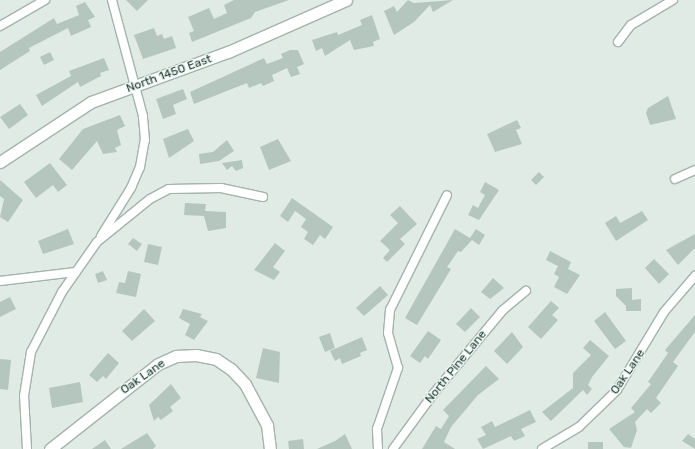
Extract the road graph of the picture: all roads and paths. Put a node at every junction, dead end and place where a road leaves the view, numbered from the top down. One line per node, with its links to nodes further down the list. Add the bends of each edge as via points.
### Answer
1 (45, 0): 5 (street)
2 (112, 0): 7 (street)
3 (346, 0): 7 (street, North 1450 East, via 228,52)
4 (673, 0): 6 (street, via 631,25)
5 (0, 26)
6 (618, 42)
7 (135, 86): 8 (street, North 1450 East, via 65,116); 13 (street, via 145,140 140,167)
8 (0, 162)
9 (695, 170): 10 (street)
10 (675, 179)
11 (447, 195): 21 (street, via 390,310 388,333 398,368 377,429)
12 (263, 197): 13 (street, via 221,188 169,189 150,199)
13 (97, 242): 14 (street)
14 (74, 272): 16 (street); 18 (street, via 37,337 28,364 24,396)
15 (695, 277): 23 (street, Oak Lane, via 664,312 617,390 579,427)
16 (0, 281)
17 (526, 291): 22 (street, North Pine Lane, via 498,316 434,393)
18 (27, 449)
19 (50, 449): 20 (street, Oak Lane, via 158,364 176,356 196,355 216,360 231,369 245,384 267,425)
20 (270, 449)
21 (378, 449)
22 (393, 449)
23 (542, 449)

